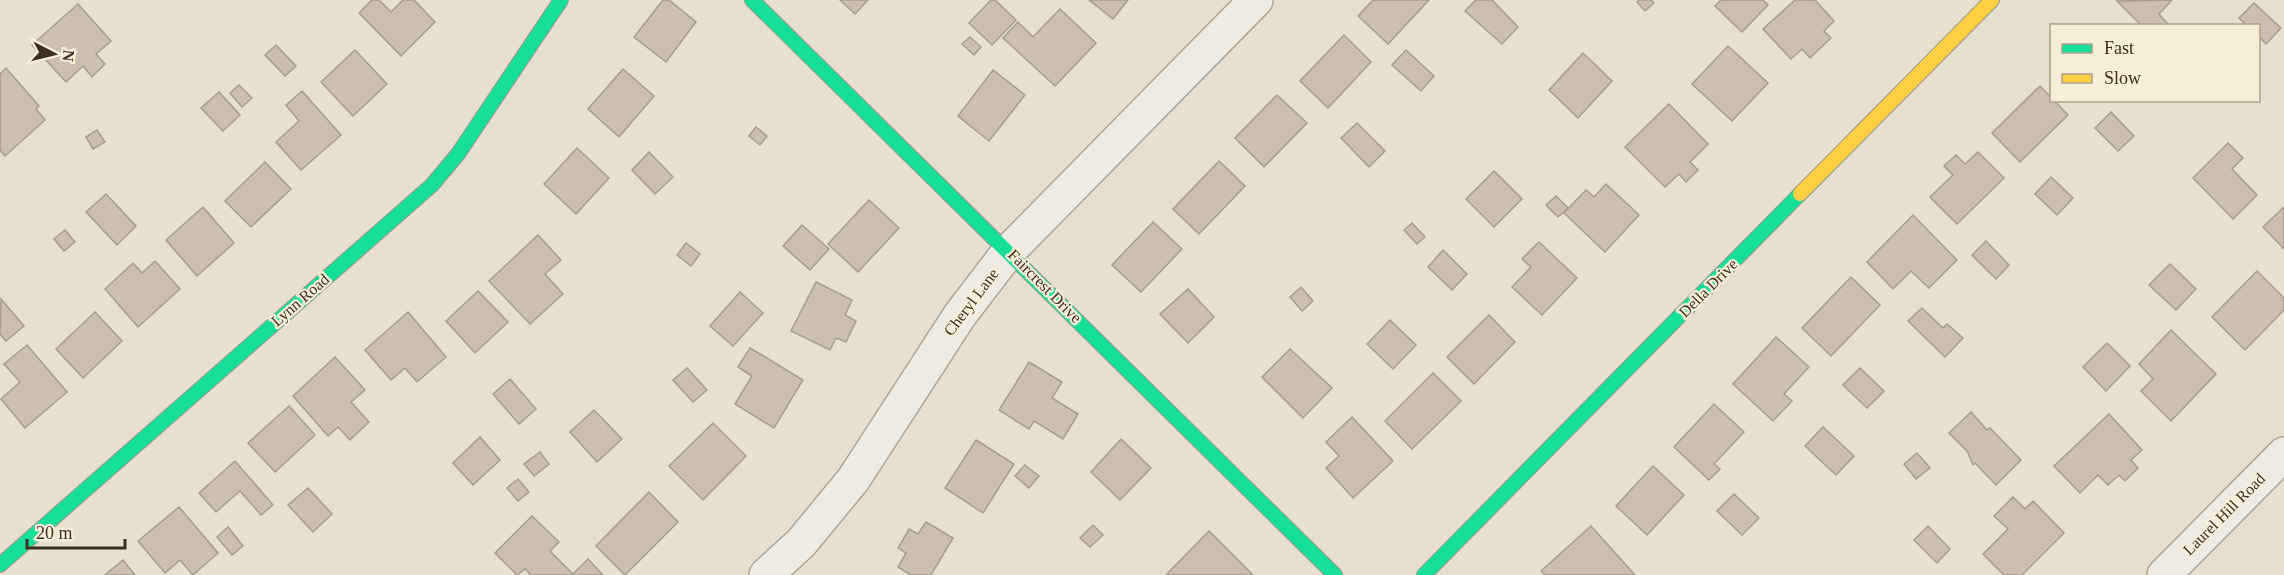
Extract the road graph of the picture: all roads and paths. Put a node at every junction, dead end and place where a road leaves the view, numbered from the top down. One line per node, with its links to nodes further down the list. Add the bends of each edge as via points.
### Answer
1 (561, 0): 7 (street, Lynn Road, via 458,154 432,185)
2 (752, 0): 5 (street, Faircrest Drive)
3 (1256, 0): 5 (street, Cheryl Lane)
4 (1992, 0): 10 (street, Della Drive)
5 (1009, 251): 8 (street, Cheryl Lane, via 960,315 853,480 801,543); 9 (street, Faircrest Drive)
6 (2284, 454): 11 (street, Laurel Hill Road)
7 (0, 565)
8 (766, 575)
9 (1335, 575)
10 (1424, 575)
11 (2164, 575)

